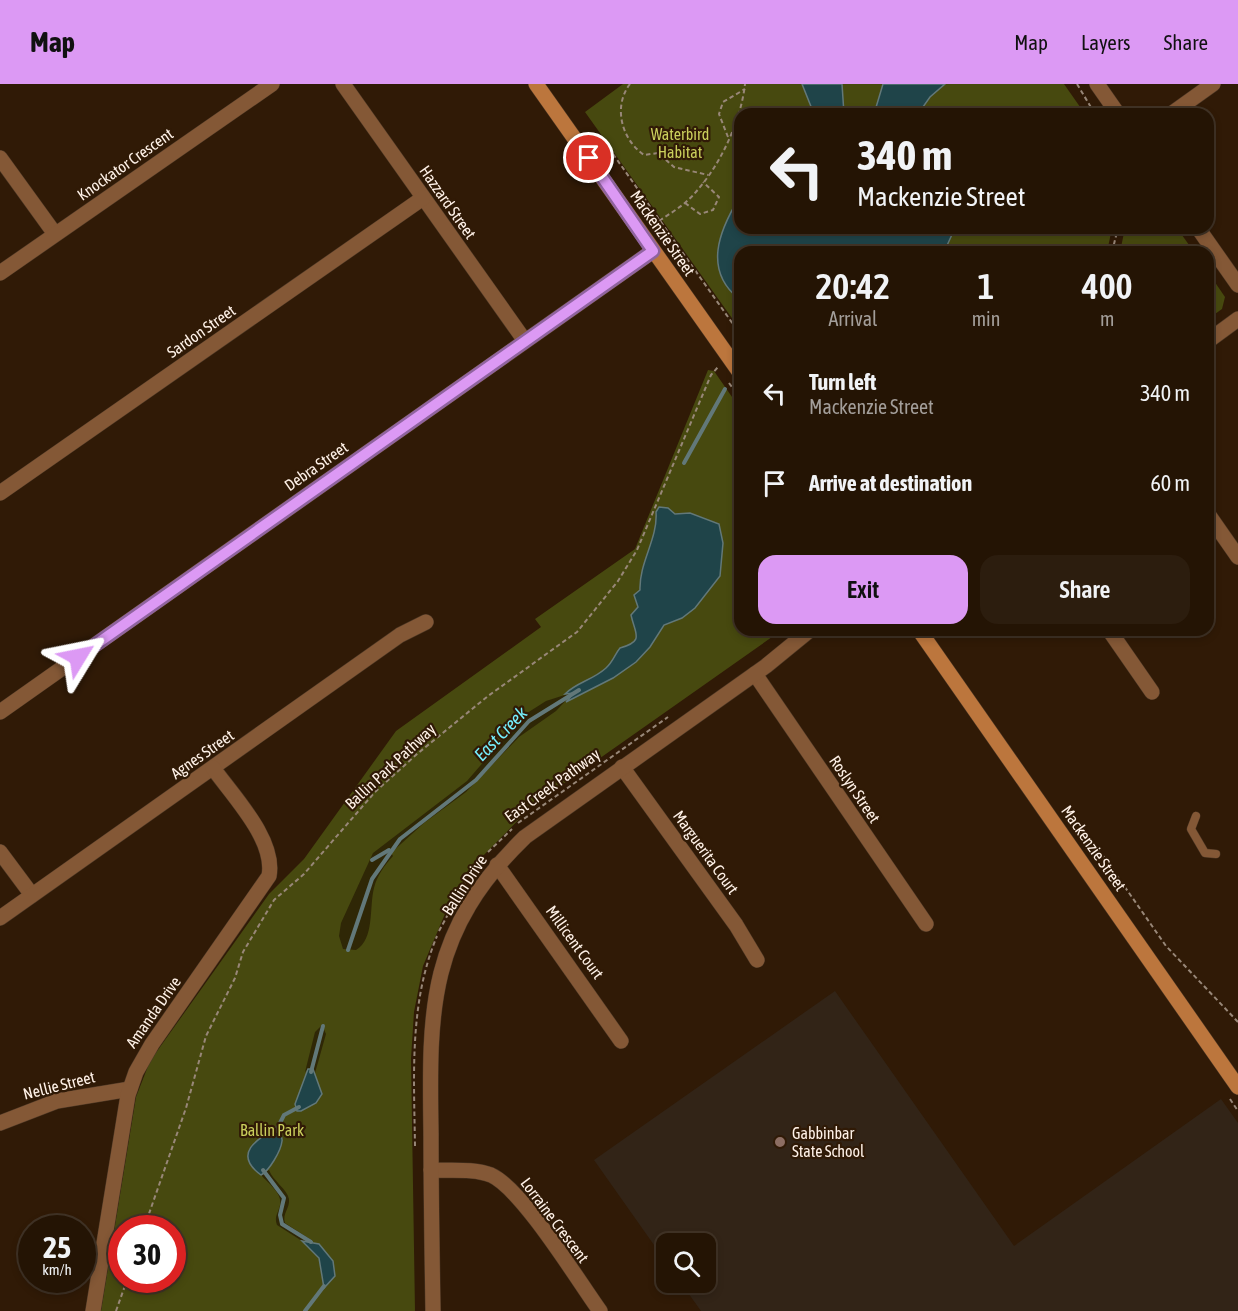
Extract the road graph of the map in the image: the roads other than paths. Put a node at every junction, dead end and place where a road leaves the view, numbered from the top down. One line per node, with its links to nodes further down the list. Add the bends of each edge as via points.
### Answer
1 (272, 84): 10 (street, Knockator Crescent)
2 (343, 84): 9 (street, Hazzard Street)
3 (536, 84): 11 (main road, Mackenzie Street)
4 (1097, 84): 6 (street)
5 (1213, 84): 7 (street)
6 (1114, 108)
7 (1179, 108)
8 (0, 158): 10 (street)
9 (423, 198): 17 (street, Hazzard Street); 19 (street, Sardon Street)
10 (55, 234): 13 (street, Knockator Crescent)
11 (653, 251): 17 (street, Debra Street); 18 (main road, Mackenzie Street)
12 (1214, 251): 14 (street)
13 (0, 273)
14 (1238, 285)
15 (1238, 319): 16 (street)
16 (1214, 337)
17 (525, 341): 28 (street, Debra Street)
18 (734, 366)
19 (0, 494)
20 (1214, 523): 21 (street)
21 (1238, 557)
22 (426, 622): 30 (street, Agnes Street, via 400,635)
23 (802, 636): 26 (street, Ballin Drive)
24 (923, 636): 40 (main road, Mackenzie Street)
25 (1113, 636): 27 (street)
26 (755, 674): 29 (street, Ballin Drive); 37 (street, Roslyn Street)
27 (1152, 692)
28 (0, 712)
29 (622, 767): 34 (street, Ballin Drive, via 543,822); 38 (street, Marguerita Court)
30 (213, 768): 35 (street, Agnes Street); 41 (street, Amanda Drive, via 265,842 271,861 269,876 143,1057)
31 (1196, 816): 33 (lane, via 1191,829 1195,838 1205,853)
32 (0, 852): 35 (street)
33 (1216, 854)
34 (497, 865): 39 (street, Millicent Court); 43 (street, Ballin Drive, via 456,930 435,993 430,1036)
35 (32, 896): 36 (street, Agnes Street)
36 (0, 918)
37 (926, 924)
38 (757, 960)
39 (621, 1041)
40 (1238, 1087)
41 (130, 1089): 42 (street, Nellie Street, via 57,1101); 44 (street, Amanda Drive)
42 (0, 1123)
43 (431, 1170): 45 (street, Ballin Drive); 46 (street, Lorraine Crescent, via 489,1174 504,1183 522,1201)
44 (93, 1311)
45 (433, 1311)
46 (600, 1311)

